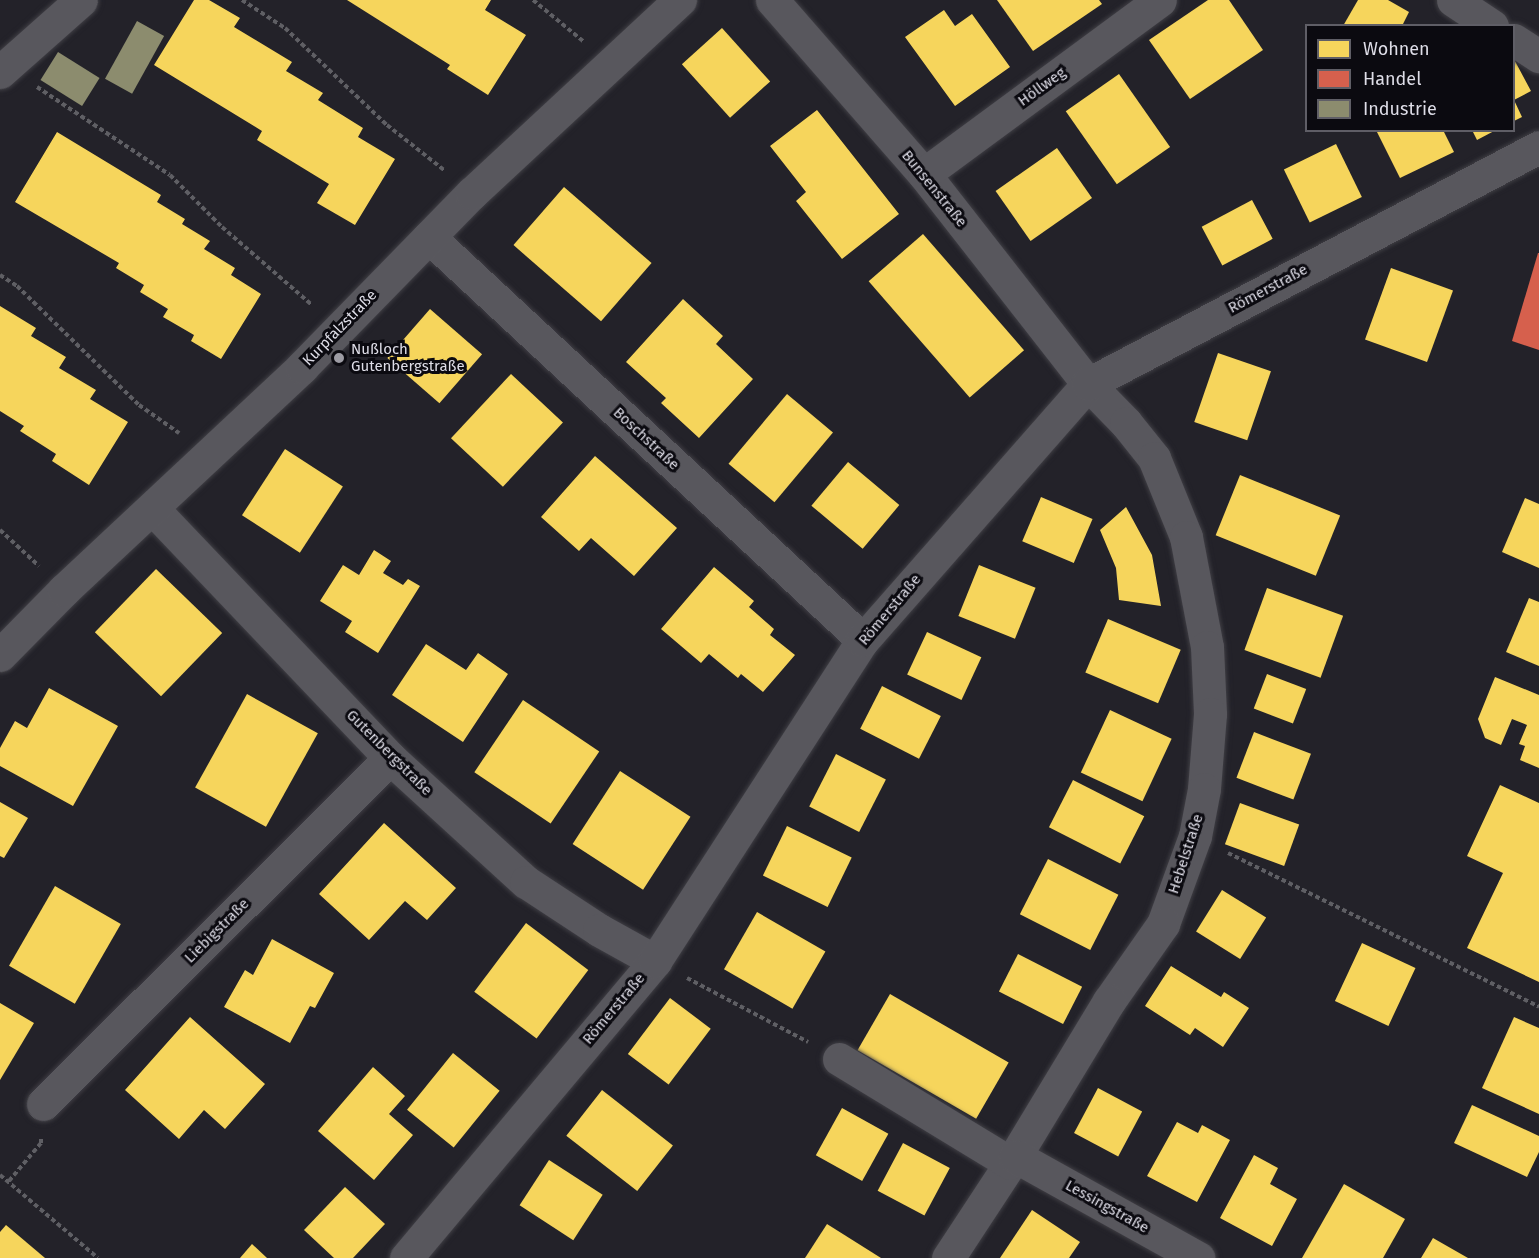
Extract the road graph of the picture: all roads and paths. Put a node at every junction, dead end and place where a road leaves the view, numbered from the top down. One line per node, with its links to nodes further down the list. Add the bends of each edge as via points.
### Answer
1 (81, 0): 12 (street)
2 (242, 0): 16 (path, via 285,28 387,125)
3 (533, 0): 11 (path)
4 (680, 0): 11 (street, Kurpfalzstraße)
5 (772, 0): 15 (street, Bunsenstraße)
6 (1160, 0): 15 (street, Höllweg)
7 (1453, 0): 8 (street)
8 (1489, 24)
9 (1515, 40): 10 (street)
10 (1539, 56)
11 (611, 63): 16 (street, Kurpfalzstraße)
12 (0, 72)
13 (50, 94): 19 (path, via 170,175 222,227)
14 (1539, 147): 20 (street, Römerstraße)
15 (924, 174): 20 (street, Bunsenstraße)
16 (472, 193): 17 (street, Kurpfalzstraße)
17 (429, 237): 19 (street, Kurpfalzstraße); 25 (street, Boschstraße)
18 (0, 275): 21 (path, via 17,286 140,405)
19 (339, 329): 21 (street, Kurpfalzstraße)
20 (1088, 384): 25 (street, Römerstraße); 28 (street, Hebelstraße, via 1154,458 1186,537 1207,647 1210,714 1204,789)
21 (205, 456): 22 (street, Kurpfalzstraße)
22 (153, 509): 24 (street, Kurpfalzstraße); 27 (street, Gutenbergstraße)
23 (0, 530): 24 (path)
24 (64, 590): 26 (street, Kurpfalzstraße)
25 (863, 640): 29 (street, Römerstraße)
26 (0, 655)
27 (390, 758): 29 (street, Gutenbergstraße, via 526,882); 32 (street, Liebigstraße)
28 (1195, 836): 30 (path); 33 (street, Hebelstraße, via 1163,924 1109,1001)
29 (655, 961): 31 (path); 37 (street, Römerstraße)
30 (1539, 1007)
31 (826, 1052): 33 (street, Lessingstraße)
32 (43, 1104): 35 (path, via 41,1143)
33 (1013, 1159): 38 (street, Hebelstraße); 39 (street, Lessingstraße)
34 (0, 1174): 35 (path)
35 (9, 1181): 36 (path)
36 (98, 1258)
37 (406, 1258)
38 (948, 1258)
39 (1198, 1258)

